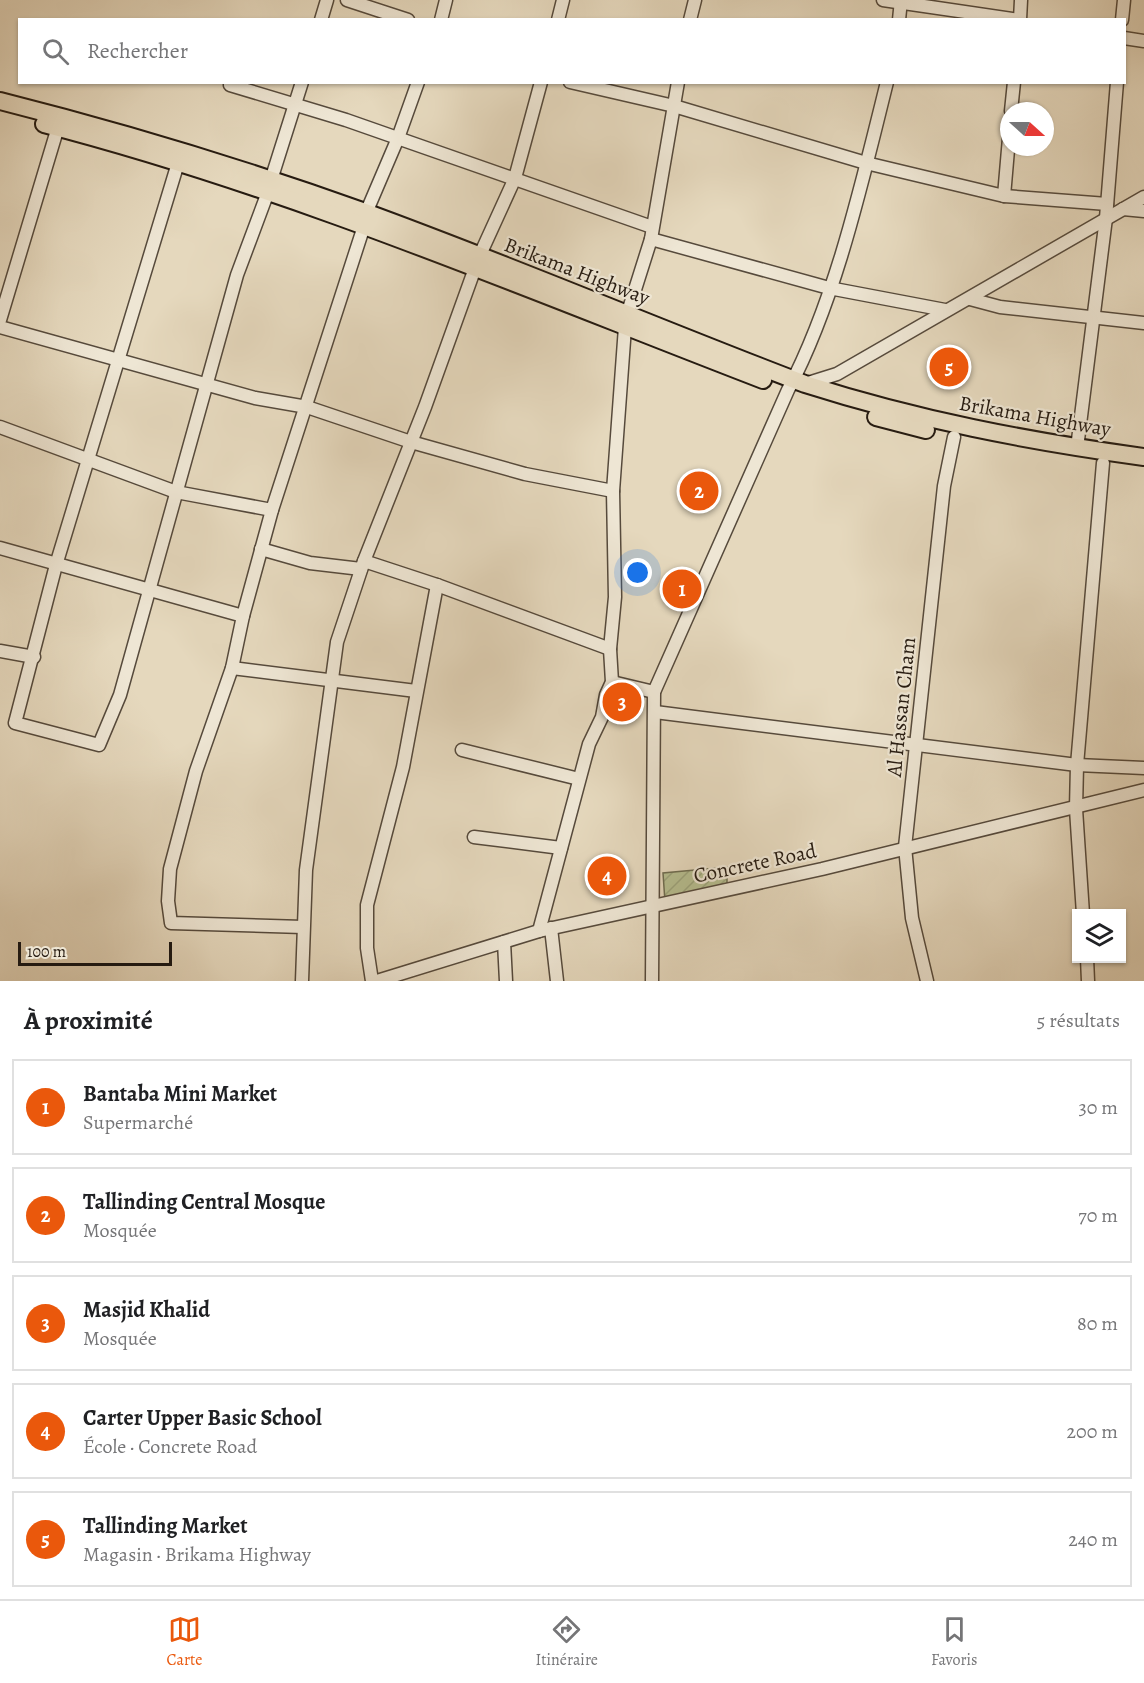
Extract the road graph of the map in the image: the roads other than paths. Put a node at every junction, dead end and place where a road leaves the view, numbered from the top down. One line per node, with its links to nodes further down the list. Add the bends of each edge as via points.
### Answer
1 (327, 0): 10 (street)
2 (347, 0): 11 (street)
3 (446, 0): 12 (street)
4 (563, 0): 13 (street)
5 (695, 0): 14 (street)
6 (883, 0): 9 (street)
7 (1021, 0): 17 (street)
8 (1124, 0): 18 (street)
9 (901, 1): 15 (street); 16 (street)
10 (322, 18)
11 (402, 18)
12 (442, 18)
13 (558, 18)
14 (690, 18)
15 (899, 18)
16 (1007, 18)
17 (1020, 18)
18 (1122, 18)
19 (1126, 38): 20 (street)
20 (1144, 41)
21 (301, 84): 32 (street)
22 (417, 84): 36 (street)
23 (540, 84): 40 (street)
24 (579, 84): 33 (street)
25 (678, 84): 33 (street)
26 (886, 84): 39 (street)
27 (1014, 84): 31 (street)
28 (1117, 84): 44 (street)
29 (230, 85): 32 (street)
30 (0, 101): 41 (highway, Brikama Highway, via 93,125)
31 (1012, 102)
32 (296, 105): 36 (street); 41 (street)
33 (674, 106): 39 (street); 49 (street)
34 (0, 112): 35 (highway, Brikama Highway)
35 (58, 127): 38 (highway, Brikama Highway); 55 (street)
36 (398, 138): 40 (street); 48 (street)
37 (1007, 156): 42 (street)
38 (178, 163): 41 (highway, Brikama Highway); 59 (street)
39 (866, 164): 42 (street); 51 (street)
40 (515, 178): 49 (street); 50 (street)
41 (269, 186): 48 (highway, Brikama Highway); 61 (street, via 237,275)
42 (1004, 196): 44 (street)
43 (1144, 196): 45 (street)
44 (1107, 204): 47 (street)
45 (1123, 209): 46 (street); 47 (street)
46 (1144, 211)
47 (1106, 218): 52 (street); 54 (street)
48 (365, 219): 50 (highway, Brikama Highway); 62 (street)
49 (651, 233): 51 (street); 56 (street)
50 (477, 263): 56 (highway, Brikama Highway); 65 (street)
51 (830, 288): 53 (street); 60 (street)
52 (970, 299): 53 (street); 54 (street, via 1000,307)
53 (945, 310): 60 (street, via 837,374)
54 (1094, 317): 57 (street); 66 (street)
55 (0, 320)
56 (626, 321): 60 (highway, Brikama Highway); 71 (street)
57 (1144, 323)
58 (0, 327): 59 (street)
59 (117, 362): 61 (street); 68 (street)
60 (796, 384): 64 (highway, Brikama Highway, via 874,417); 66 (highway, Brikama Highway, via 928,420); 88 (street)
61 (207, 386): 62 (street); 72 (street)
62 (307, 407): 65 (street); 73 (street)
63 (0, 427): 68 (street)
64 (954, 437): 69 (highway, Brikama Highway); 90 (street, Al Hassan Cham, via 944,486)
65 (411, 442): 71 (street, via 525,474); 77 (street)
66 (1077, 448): 67 (highway, Brikama Highway)
67 (1144, 457)
68 (88, 458): 72 (street); 76 (street)
69 (1103, 463): 70 (highway, Brikama Highway); 92 (street)
70 (1144, 468)
71 (613, 491): 81 (street, via 615,597)
72 (176, 492): 73 (street); 79 (street)
73 (272, 510): 75 (street)
74 (0, 548): 76 (street)
75 (261, 549): 77 (street, via 310,563); 80 (street)
76 (56, 565): 79 (street); 83 (street)
77 (362, 565): 78 (street); 85 (street, via 337,642)
78 (437, 585): 81 (street); 87 (street)
79 (148, 592): 80 (street); 83 (street, via 120,695 99,745 15,723)
80 (243, 616): 84 (street)
81 (610, 649): 86 (street)
82 (0, 651): 83 (street)
83 (34, 657)
84 (232, 668): 85 (street); 102 (street, via 196,771 170,869 169,918 177,924)
85 (330, 681): 87 (street); 102 (street, via 306,870)
86 (612, 682): 88 (street); 94 (street)
87 (416, 691): 107 (street, via 402,767 367,905 367,948)
88 (654, 692): 89 (street)
89 (655, 712): 90 (street); 100 (street)
90 (917, 744): 92 (street); 98 (street, Al Hassan Cham)
91 (462, 750): 94 (street)
92 (1077, 765): 93 (street); 96 (street)
93 (1144, 768)
94 (579, 779): 99 (street)
95 (1144, 790): 96 (street, Concrete Road)
96 (1076, 809): 98 (street, Concrete Road); 101 (street)
97 (474, 837): 99 (street)
98 (905, 847): 100 (street, Concrete Road, via 822,869); 111 (street, Al Hassan Cham, via 912,918)
99 (561, 848): 103 (street)
100 (653, 904): 103 (street, Concrete Road); 110 (street)
101 (1083, 909)
102 (303, 927): 106 (street)
103 (545, 929): 104 (street, Concrete Road); 109 (street)
104 (504, 942): 107 (street, Concrete Road); 108 (street)
105 (1087, 963): 112 (street)
106 (302, 981)
107 (374, 981)
108 (506, 981)
109 (557, 981)
110 (652, 981)
111 (927, 981)
112 (1088, 981)

